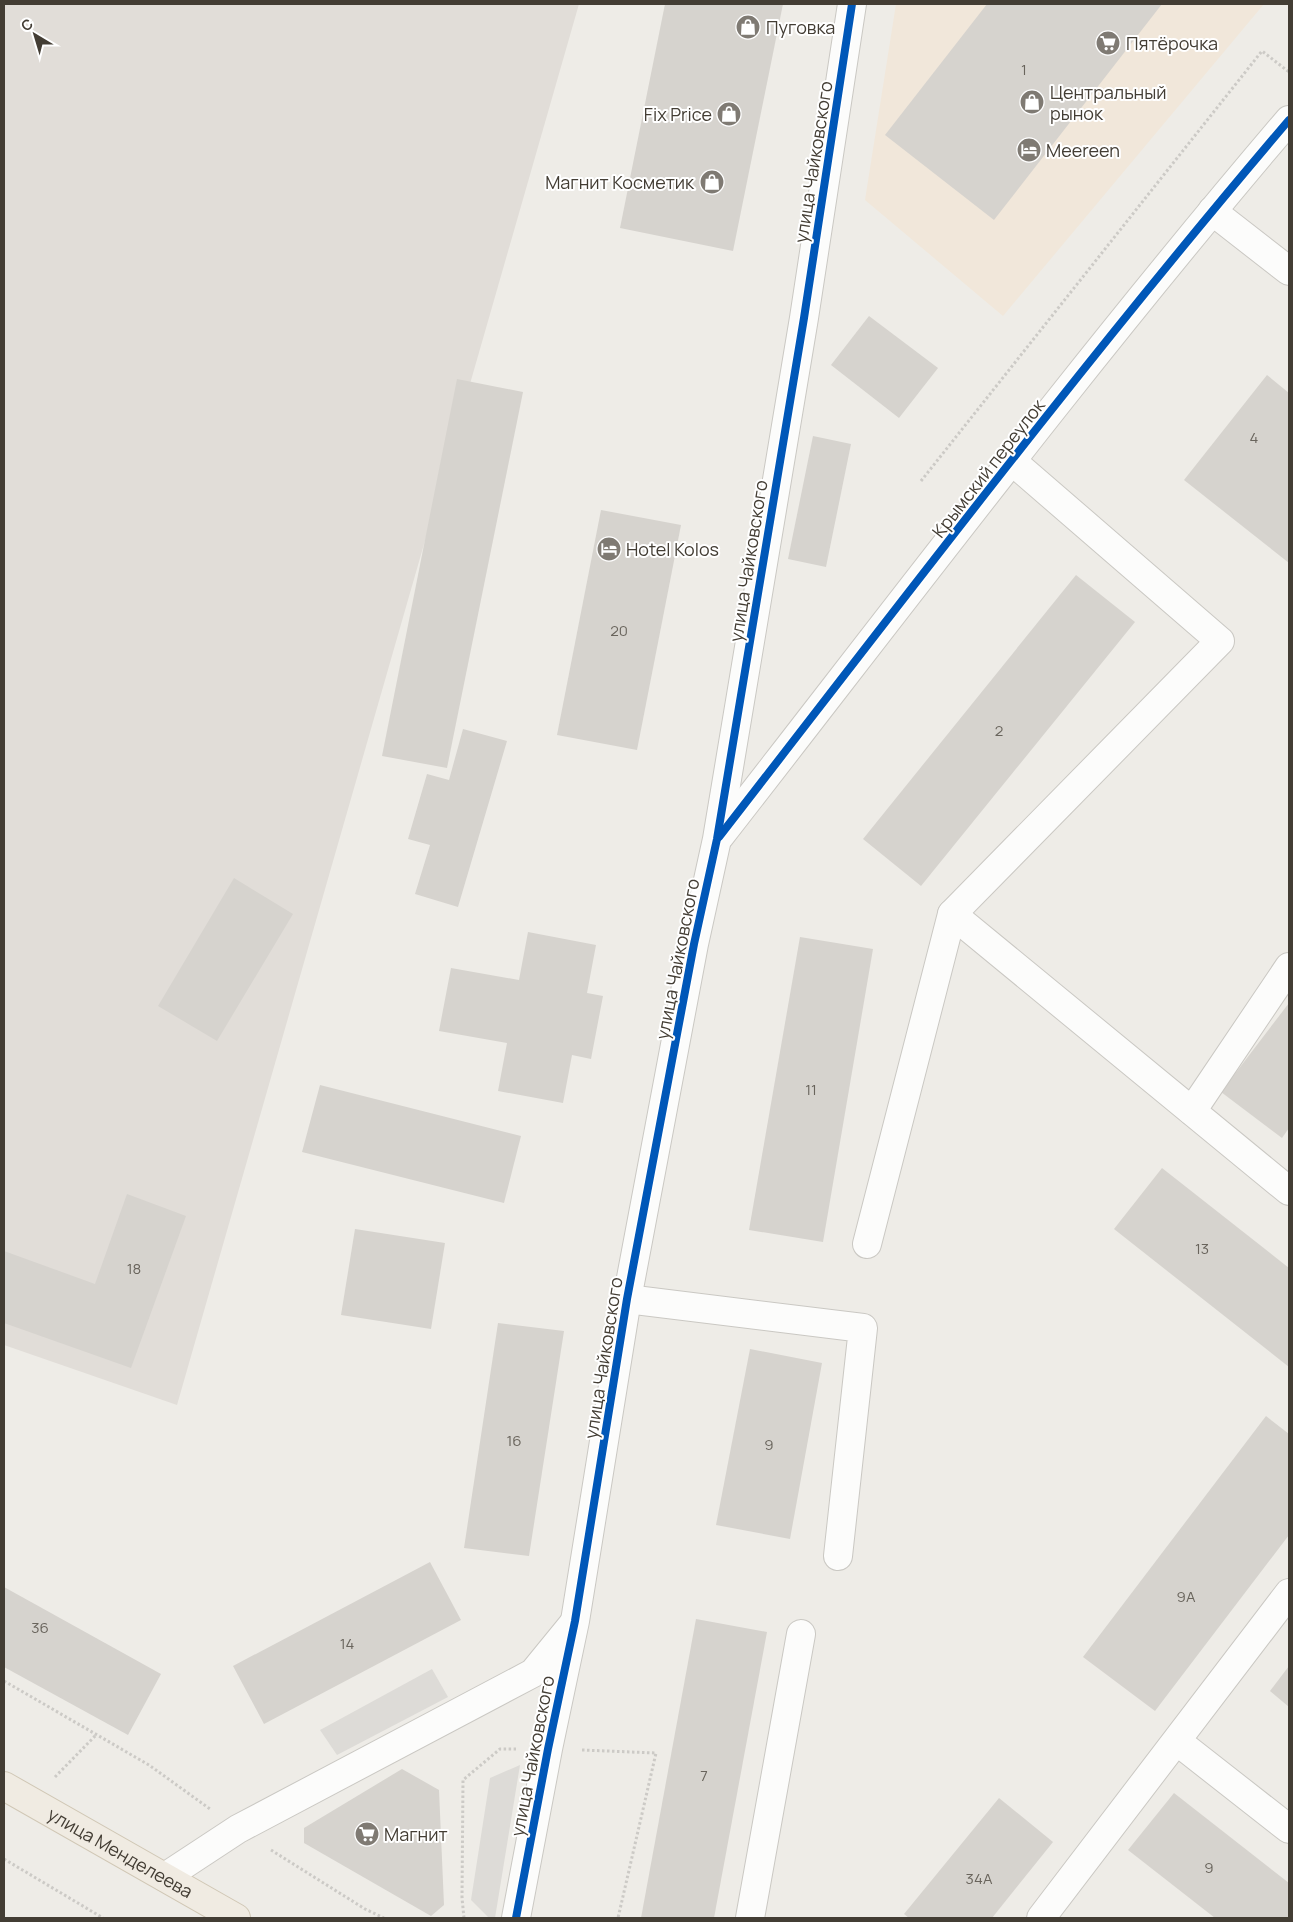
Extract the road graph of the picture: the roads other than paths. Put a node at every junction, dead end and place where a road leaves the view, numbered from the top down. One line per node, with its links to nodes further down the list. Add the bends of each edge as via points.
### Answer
1 (852, 4): 6 (street, улица Чайковского, via 804,318)
2 (1289, 120): 3 (street, Крымский переулок)
3 (1212, 211): 4 (street); 5 (street, Крымский переулок)
4 (1289, 270)
5 (1012, 461): 6 (street, Крымский переулок); 7 (street, via 1220,641)
6 (717, 839): 12 (street, улица Чайковского)
7 (952, 914): 9 (street); 11 (street)
8 (1289, 966): 9 (street)
9 (1192, 1111): 10 (street)
10 (1289, 1191)
11 (867, 1244)
12 (627, 1299): 13 (street, via 863,1328); 15 (street, улица Чайковского)
13 (838, 1556)
14 (1289, 1593): 17 (street)
15 (575, 1621): 20 (street, улица Чайковского, via 533,1672 238,1829); 22 (street, улица Чайковского)
16 (800, 1634): 23 (street)
17 (1178, 1742): 19 (street); 24 (street)
18 (4, 1786): 20 (main road, улица Менделеева)
19 (1289, 1829)
20 (165, 1877): 21 (main road, улица Менделеева)
21 (236, 1918)
22 (516, 1918)
23 (750, 1918)
24 (1041, 1918)

